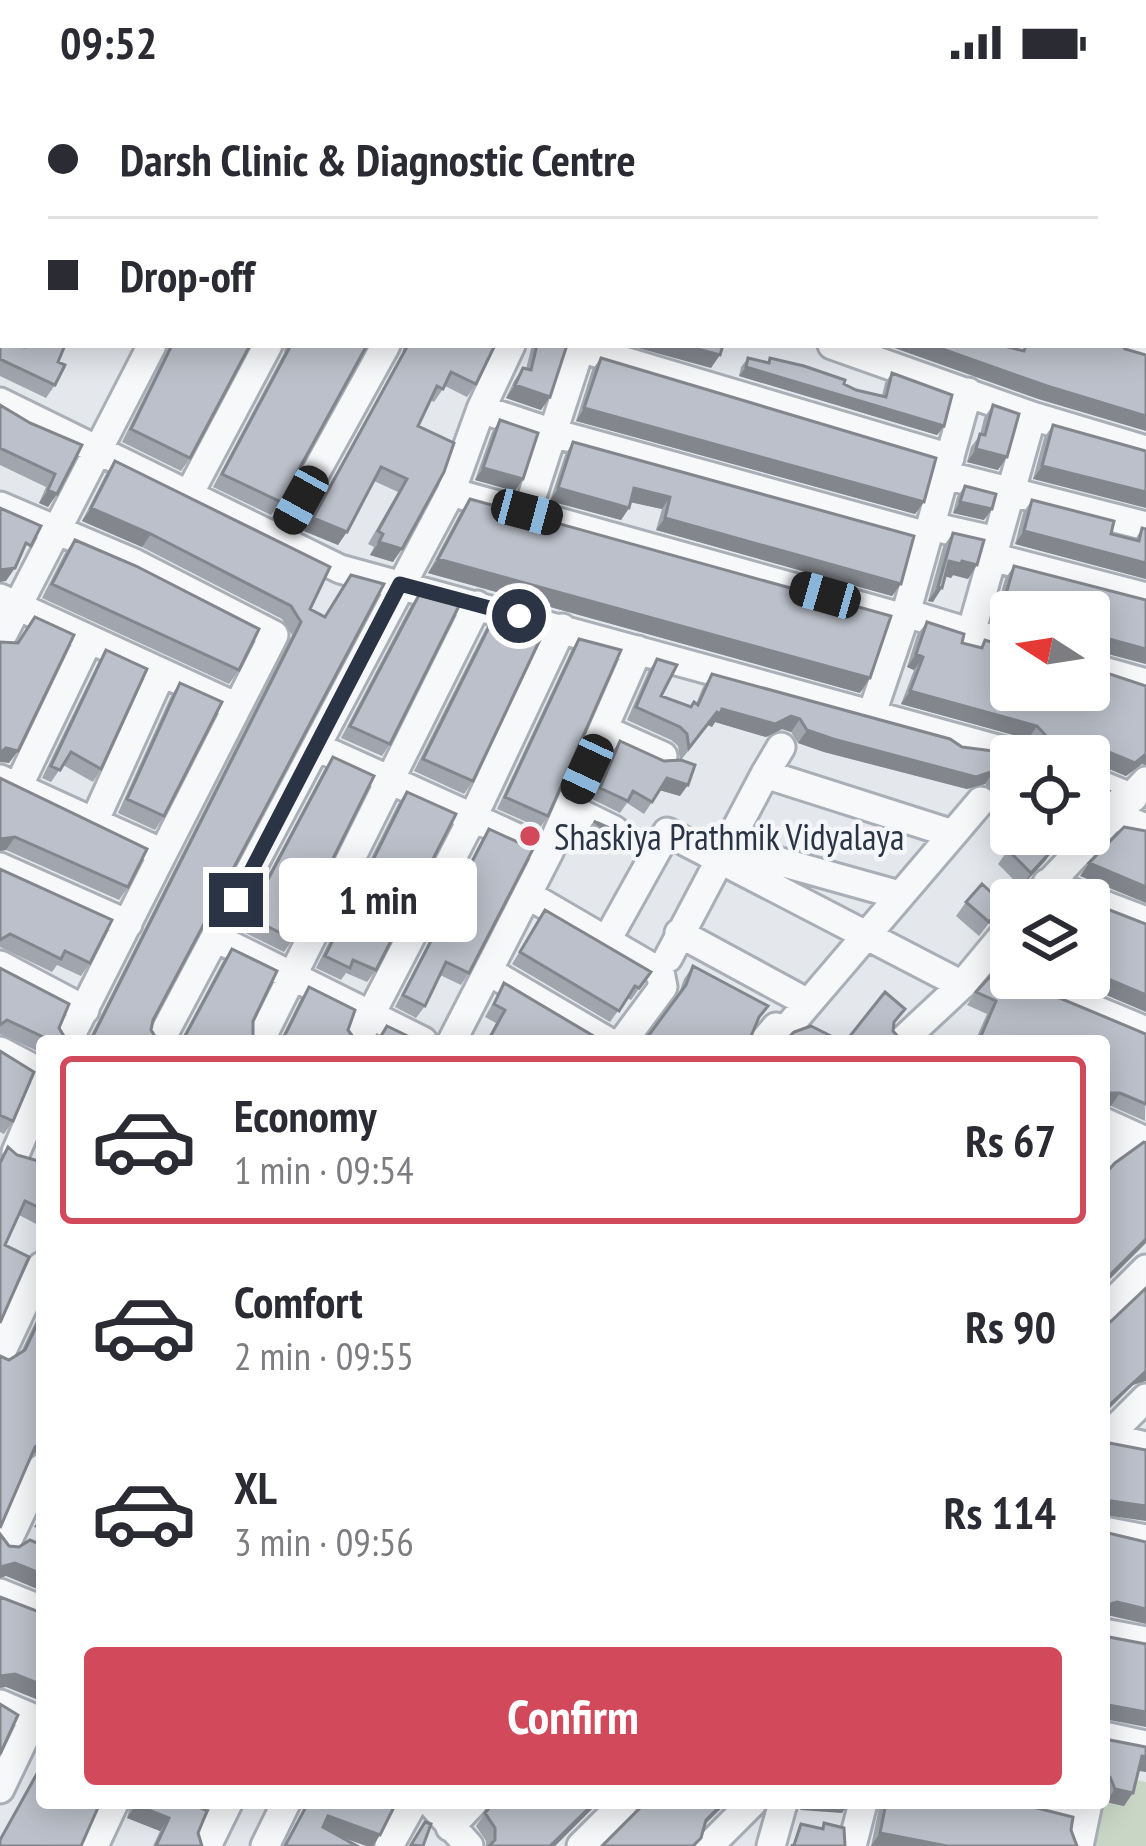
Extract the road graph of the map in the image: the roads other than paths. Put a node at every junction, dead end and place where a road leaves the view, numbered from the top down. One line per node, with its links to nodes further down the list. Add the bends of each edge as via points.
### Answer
1 (150, 348): 14 (street)
2 (266, 348): 18 (street)
3 (384, 348): 24 (street)
4 (510, 348): 10 (street)
5 (575, 348): 12 (street)
6 (578, 348): 15 (street)
7 (841, 348): 8 (street)
8 (968, 392): 11 (street); 15 (street)
9 (0, 403): 14 (street)
10 (482, 409): 12 (street); 17 (street)
11 (1032, 416): 13 (street); 16 (street)
12 (553, 433): 20 (street); 23 (street)
13 (1146, 450)
14 (94, 452): 18 (street); 22 (street)
15 (947, 466): 16 (street); 23 (street)
16 (1011, 491): 21 (street); 25 (street)
17 (451, 492): 20 (street); 26 (street)
18 (189, 494): 24 (street)
19 (0, 506): 22 (street)
20 (527, 512): 30 (street)
21 (1146, 526)
22 (55, 530): 28 (street); 40 (street, via 274,635)
23 (929, 531): 25 (street); 30 (street)
24 (280, 537): 26 (street, via 340,569)
25 (995, 549): 27 (street); 32 (street)
26 (400, 584): 29 (street); 44 (street)
27 (1146, 597)
28 (9, 603): 33 (street); 35 (street)
29 (477, 604): 31 (street); 48 (street)
30 (905, 615): 32 (street); 41 (street)
31 (562, 628): 36 (street); 53 (street)
32 (971, 633): 34 (street)
33 (89, 639): 38 (street); 49 (street)
34 (990, 639)
35 (0, 640)
36 (638, 650): 41 (street); 42 (street)
37 (1110, 673): 39 (street)
38 (161, 674): 40 (street); 54 (street)
39 (1146, 683)
40 (237, 707): 59 (street)
41 (871, 716): 45 (street)
42 (605, 730): 46 (street); 52 (street)
43 (781, 746): 47 (street)
44 (316, 747): 48 (street); 70 (street)
45 (990, 747)
46 (663, 757)
47 (765, 774): 57 (street); 60 (street)
48 (392, 782): 53 (street); 76 (street)
49 (9, 783): 54 (street)
50 (1131, 798): 55 (street); 62 (street)
51 (981, 801): 57 (street)
52 (569, 808): 56 (street); 58 (street)
53 (472, 818): 58 (street); 81 (street)
54 (94, 822): 59 (street)
55 (1146, 828)
56 (614, 830)
57 (953, 834): 63 (street)
58 (549, 852): 64 (street)
59 (163, 853): 67 (street)
60 (723, 854): 63 (street); 68 (street, via 667,832); 69 (street); 79 (street, via 674,945)
61 (0, 867): 67 (street)
62 (1052, 879)
63 (899, 895): 69 (street)
64 (528, 896): 75 (street); 91 (street, via 660,972 663,987)
65 (1110, 910): 66 (street)
66 (1146, 920)
67 (128, 924): 80 (street)
68 (613, 928)
69 (865, 936): 77 (street); 79 (street)
70 (216, 938): 76 (street); 85 (street)
71 (990, 951): 72 (street)
72 (982, 960): 73 (street); 77 (street)
73 (990, 964)
74 (0, 965): 80 (street)
75 (490, 972): 89 (street); 90 (street)
76 (293, 978): 81 (street); 86 (street)
77 (962, 986): 92 (street)
78 (1071, 999): 82 (street)
79 (808, 1003): 83 (street)
80 (85, 1010): 84 (street)
81 (371, 1015): 87 (street); 88 (street)
82 (1146, 1030)
83 (776, 1032)
84 (71, 1035)
85 (163, 1035)
86 (263, 1035)
87 (360, 1035)
88 (411, 1035)
89 (455, 1035)
90 (597, 1035)
91 (627, 1035)
92 (918, 1035)
93 (0, 1051): 94 (street)
94 (36, 1070)
95 (36, 1106): 98 (street)
96 (1110, 1125): 97 (street)
97 (1138, 1138): 99 (street)
98 (19, 1152)
99 (1110, 1155)
100 (1146, 1269): 101 (street)
101 (1110, 1305)
102 (33, 1308): 103 (street)
103 (0, 1355)
104 (1146, 1398): 105 (street)
105 (1110, 1434)
106 (1110, 1440): 107 (street)
107 (1146, 1446)
108 (36, 1481): 111 (street)
109 (1110, 1533): 110 (street)
110 (1146, 1539)
111 (7, 1542)
112 (0, 1593): 113 (street)
113 (36, 1608)
114 (1110, 1634): 115 (street)
115 (1146, 1641)
116 (0, 1704): 117 (street)
117 (36, 1719)
118 (36, 1724): 121 (street)
119 (1110, 1737): 120 (street)
120 (1146, 1745)
121 (0, 1789)
122 (111, 1809): 133 (street)
123 (225, 1809): 134 (street)
124 (283, 1809): 135 (street)
125 (410, 1809): 136 (street)
126 (436, 1809): 132 (street)
127 (618, 1809): 137 (street)
128 (746, 1809): 138 (street)
129 (781, 1809): 139 (street)
130 (861, 1809): 140 (street)
131 (1086, 1810): 141 (street)
132 (459, 1836)
133 (94, 1846)
134 (207, 1846)
135 (265, 1846)
136 (389, 1846)
137 (581, 1846)
138 (709, 1846)
139 (771, 1846)
140 (852, 1846)
141 (1079, 1846)

